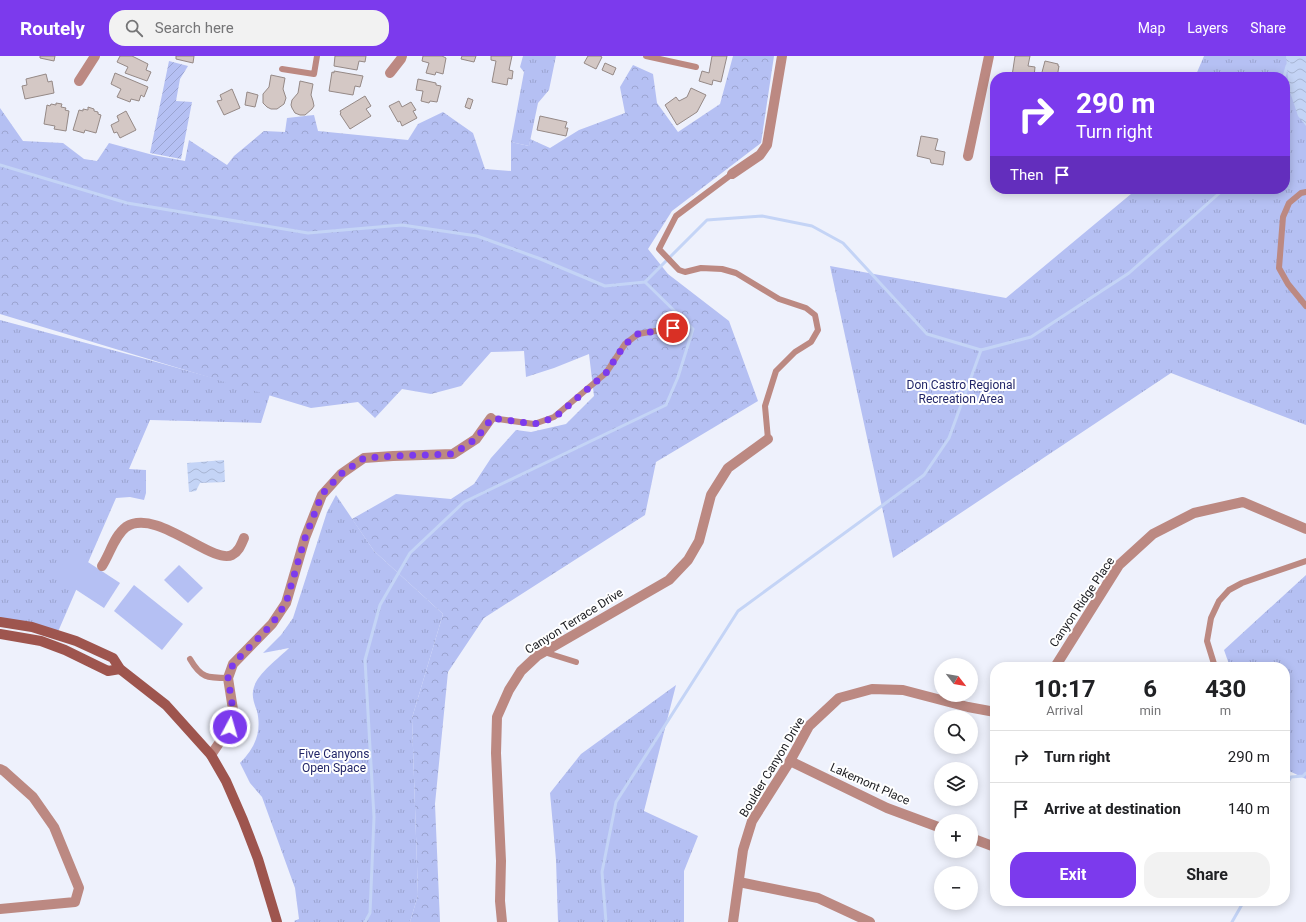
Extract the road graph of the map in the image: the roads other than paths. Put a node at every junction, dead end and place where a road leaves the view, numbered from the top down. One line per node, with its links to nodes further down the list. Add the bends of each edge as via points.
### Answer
1 (94, 56): 10 (street)
2 (317, 56): 8 (lane, via 314,74)
3 (402, 56): 9 (street)
4 (646, 56): 7 (lane)
5 (782, 56): 12 (street, via 767,146 760,155)
6 (989, 56): 11 (street)
7 (696, 67)
8 (282, 69)
9 (390, 73)
10 (79, 81)
11 (968, 156)
12 (732, 174): 17 (lane, via 676,216 659,249 679,270 685,272 701,268 736,273 779,299 806,308 815,315 818,330 811,342 776,371 764,406)
13 (1306, 192): 14 (lane, via 1289,203 1283,217 1279,268)
14 (1306, 306)
15 (673, 328): 16 (lane, via 638,334 634,337 625,344 606,373 554,418 534,424)
16 (492, 418): 30 (street, via 476,439 453,454 364,458 341,474 322,494 305,538 286,603 272,624 233,664)
17 (768, 439): 24 (street, Canyon Terrace Drive, via 728,468 711,495 699,541 688,560 669,580)
18 (1306, 529): 27 (street, Canyon Ridge Place, via 1243,502 1194,513 1153,534 1119,565)
19 (244, 538): 21 (street, via 239,550 225,557 169,530 138,523 127,527 118,535)
20 (1306, 561): 28 (lane, via 1229,590 1219,601 1211,618 1206,641)
21 (102, 566)
22 (0, 622): 29 (main road, via 32,627 76,641 113,658)
23 (0, 634): 29 (main road, via 41,641 108,671)
24 (544, 652): 26 (lane); 41 (street, Canyon Terrace Drive, via 521,672 509,690 497,717)
25 (190, 659): 30 (lane, via 196,670 209,678)
26 (576, 662)
27 (1058, 662)
28 (1213, 662)
29 (120, 669): 32 (main road, via 166,705)
30 (228, 678): 32 (street, via 234,716 230,727)
31 (990, 711): 33 (street, Boulder Canyon Drive, via 903,690 872,689 839,698 809,726)
32 (211, 755): 40 (main road, via 243,820)
33 (790, 761): 35 (street, Lakemont Place, via 888,808); 38 (street, Boulder Canyon Drive, via 752,821 743,850)
34 (0, 769): 39 (street, via 34,797 54,827 79,888 75,902)
35 (934, 825)
36 (978, 841): 37 (street)
37 (990, 845)
38 (739, 882): 42 (street, Boulder Canyon Drive); 43 (street, via 818,898)
39 (0, 909)
40 (277, 922)
41 (502, 922)
42 (734, 922)
43 (870, 922)

